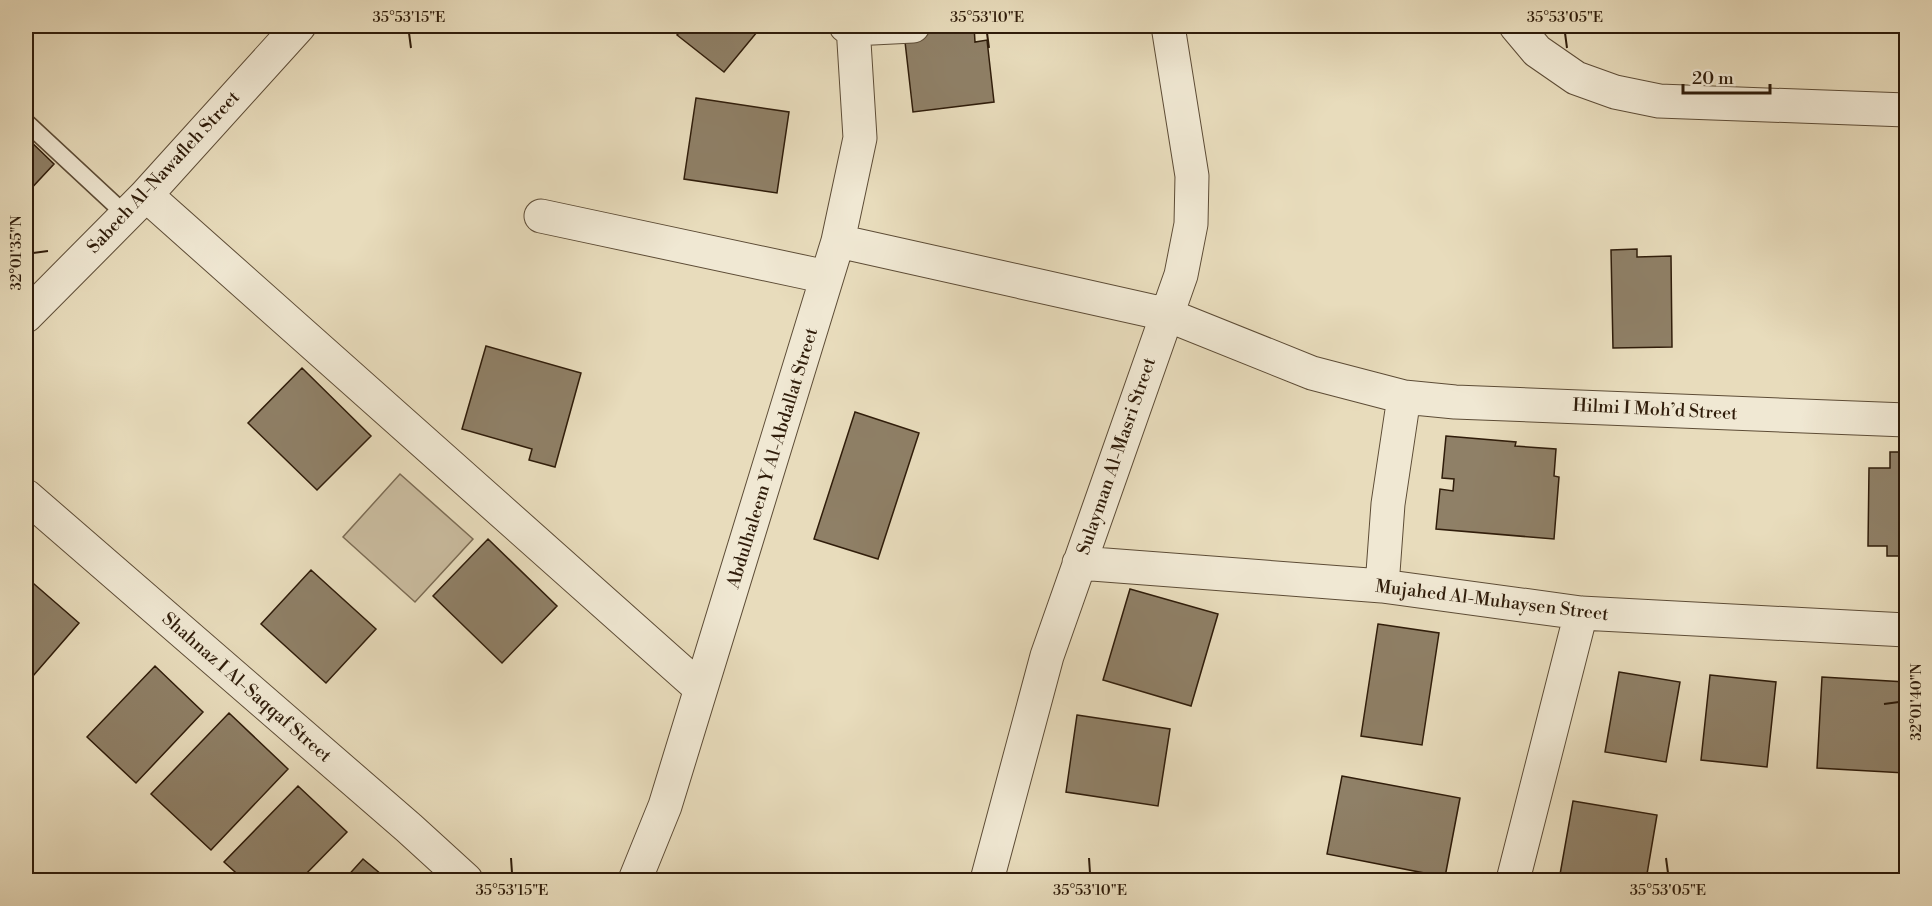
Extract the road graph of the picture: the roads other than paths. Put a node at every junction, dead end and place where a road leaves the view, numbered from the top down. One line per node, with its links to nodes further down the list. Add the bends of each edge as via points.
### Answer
1 (913, 26): 4 (street)
2 (1168, 26): 12 (street, Sulayman Al-Masri Street, via 1192,176 1191,224 1180,275)
3 (1516, 26): 6 (street, via 1537,51 1576,78 1615,92 1659,101)
4 (851, 27): 10 (street, Abdulhaleem Y Al-Abdallat Street, via 860,138)
5 (282, 31): 8 (street, Sabeeh Al-Nawafleh Street)
6 (1906, 110)
7 (26, 122): 8 (lane)
8 (136, 205): 13 (street, Sabeeh Al-Nawafleh Street); 21 (street)
9 (541, 216): 11 (street)
10 (838, 242): 11 (street, Abdulhaleem Y Al-Abdallat Street); 12 (street, Hilmi I Moh’d Street)
11 (827, 277): 21 (street, Abdulhaleem Y Al-Abdallat Street)
12 (1165, 314): 14 (street, Hilmi I Moh’d Street, via 1312,373); 17 (street, Sulayman Al-Masri Street)
13 (26, 316)
14 (1404, 397): 15 (street, Hilmi I Moh’d Street); 18 (street, via 1388,504)
15 (1906, 420)
16 (26, 496): 22 (street, Shahnaz I Al-Saqqaf Street)
17 (1078, 563): 18 (street, Mujahed Al-Muhaysen Street); 24 (street, Sulayman Al-Masri Street, via 1047,656)
18 (1382, 586): 19 (street, Mujahed Al-Muhaysen Street)
19 (1581, 613): 20 (street, Mujahed Al-Muhaysen Street); 25 (street)
20 (1906, 630)
21 (700, 688): 23 (street, Abdulhaleem Y Al-Abdallat Street, via 665,806)
22 (466, 880)
23 (635, 880)
24 (987, 880)
25 (1513, 880)

